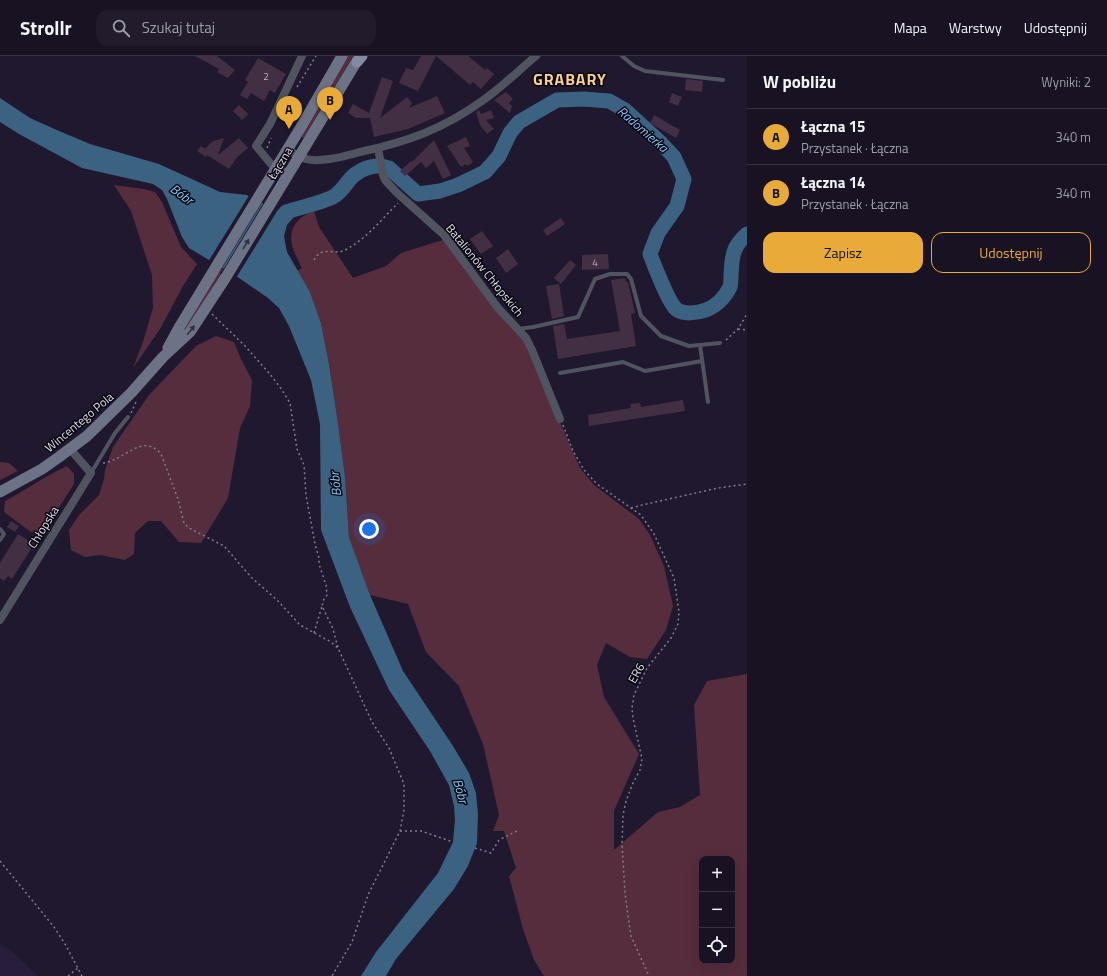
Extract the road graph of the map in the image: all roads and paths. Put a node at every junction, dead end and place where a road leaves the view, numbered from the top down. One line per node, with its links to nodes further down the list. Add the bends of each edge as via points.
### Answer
1 (302, 56): 10 (street, via 270,124 256,146)
2 (342, 56): 8 (main road, Łączna)
3 (536, 56): 7 (street, via 483,101 439,127)
4 (622, 56): 6 (lane, via 645,71)
5 (360, 58): 9 (main road, Łączna)
6 (723, 80)
7 (378, 148): 9 (street, via 313,160); 12 (street, Batalionów Chłopskich, via 383,175)
8 (287, 149): 9 (street); 10 (main road, Łączna)
9 (299, 156): 11 (main road, Łączna)
10 (276, 167): 11 (street); 21 (main road, Łączna)
11 (288, 174): 21 (main road, Łączna, one-way to 11, via 190,332)
12 (402, 198): 13 (path, via 357,242 340,253 322,251); 16 (street, Batalionów Chłopskich, via 444,235 498,308)
13 (314, 260)
14 (212, 314): 36 (path, via 244,345 290,403 297,449 304,465 306,495 315,544 326,585 327,595)
15 (747, 314): 17 (path)
16 (518, 329): 20 (lane, via 578,317 595,278 622,273 631,279 641,316 661,336 689,346); 27 (street, Batalionów Chłopskich, via 532,350)
17 (738, 329): 18 (path); 19 (path)
18 (747, 330)
19 (720, 343): 20 (lane)
20 (700, 345): 22 (lane)
21 (163, 358): 28 (main road, Wincentego Pola, via 118,407)
22 (702, 361): 23 (lane, via 644,371 623,362); 25 (lane)
23 (560, 373)
24 (136, 399): 26 (path)
25 (708, 402)
26 (128, 417): 29 (lane)
27 (560, 419): 33 (path, ER6, via 584,470 597,484)
28 (70, 449): 30 (street); 32 (main road, Wincentego Pola, via 42,469)
29 (96, 464): 30 (lane); 38 (path, via 109,463 137,447 151,446 157,449 178,499 184,523 224,546 300,625)
30 (91, 473): 37 (street, Chłopska)
31 (747, 484): 33 (path)
32 (0, 492)
33 (631, 508): 49 (path, ER6, via 641,515 654,534 674,578 678,612 678,624 671,638 648,668 634,695 633,718 642,758 623,815 624,893 631,936)
34 (0, 528): 35 (lane, via 4,534)
35 (0, 540)
36 (322, 606): 38 (path); 39 (path, via 333,629)
37 (0, 620)
38 (314, 633): 39 (path)
39 (338, 648): 40 (path, via 372,722 389,748 404,784 404,810)
40 (400, 831): 42 (path, via 422,831); 48 (path, via 368,895 352,942)
41 (517, 831): 43 (path, via 503,837 490,853)
42 (453, 842)
43 (475, 848)
44 (0, 861): 45 (path, via 54,926)
45 (78, 968): 46 (path); 47 (path)
46 (68, 976)
47 (82, 976)
48 (332, 976)
49 (649, 976)

